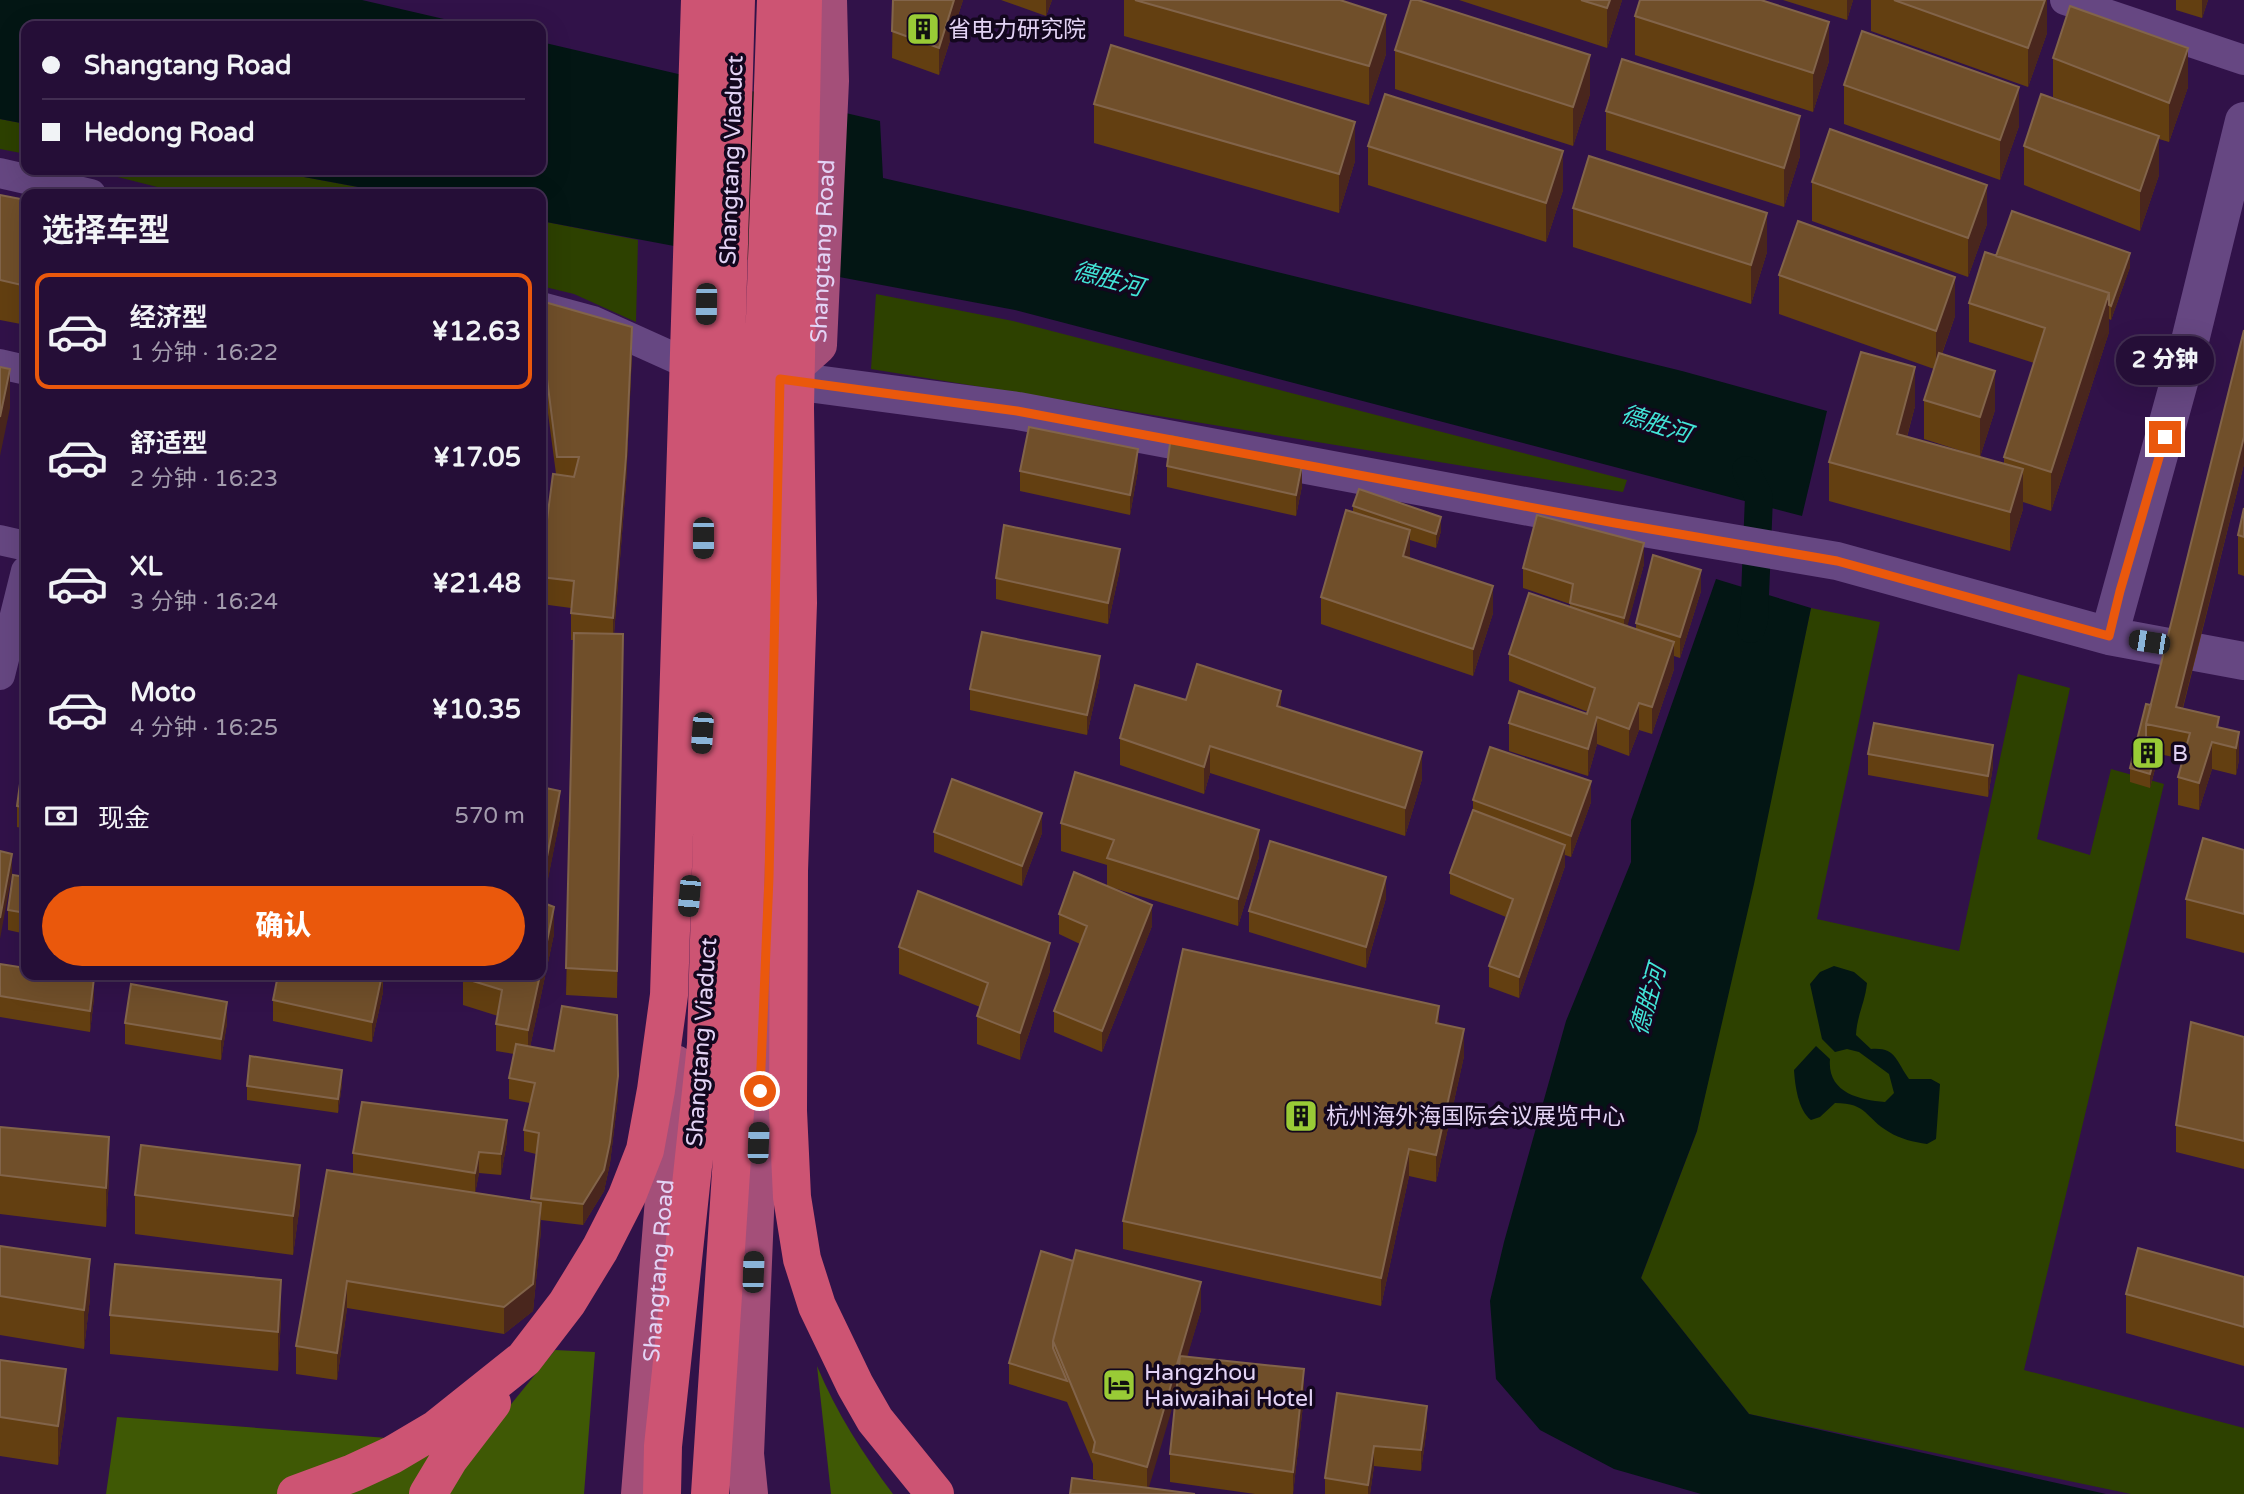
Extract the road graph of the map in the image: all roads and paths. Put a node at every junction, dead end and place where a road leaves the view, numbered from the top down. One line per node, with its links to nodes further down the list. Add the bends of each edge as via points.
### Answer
1 (701, 0): 25 (highway, via 669,995 645,1150 627,1196 567,1303)
2 (713, 0): 15 (main road, Shangtang Road)
3 (736, 0): 30 (highway, Shangtang Viaduct, via 706,1045 663,1446)
4 (776, 0): 31 (highway, Shangtang Viaduct, via 740,1035)
5 (803, 0): 26 (highway, via 795,408 798,603 789,872 792,1196 802,1259 817,1306)
6 (828, 0): 16 (main road, Shangtang Road, via 830,81 818,345)
7 (2065, 0): 8 (street)
8 (2244, 60)
9 (2244, 121): 20 (street, via 2179,384)
10 (0, 173): 11 (street)
11 (69, 189)
12 (546, 308): 15 (street, via 593,321)
13 (0, 364): 14 (street)
14 (21, 369)
15 (704, 371): 16 (street); 29 (main road, Shangtang Road, via 702,733)
16 (780, 379): 20 (street, via 1017,411 1837,561); 24 (main road)
17 (0, 541): 18 (street)
18 (21, 545)
19 (21, 591): 22 (street)
20 (2109, 636): 21 (street)
21 (2244, 661)
22 (0, 675)
23 (812, 765): 24 (main road)
24 (769, 877): 32 (main road, via 745,1454)
25 (524, 1359): 27 (highway, via 436,1429 392,1455); 28 (highway)
26 (875, 1420): 33 (highway); 34 (highway)
27 (296, 1494)
28 (428, 1494)
29 (640, 1494)
30 (662, 1494)
31 (710, 1494)
32 (749, 1494)
33 (916, 1494)
34 (935, 1494)

